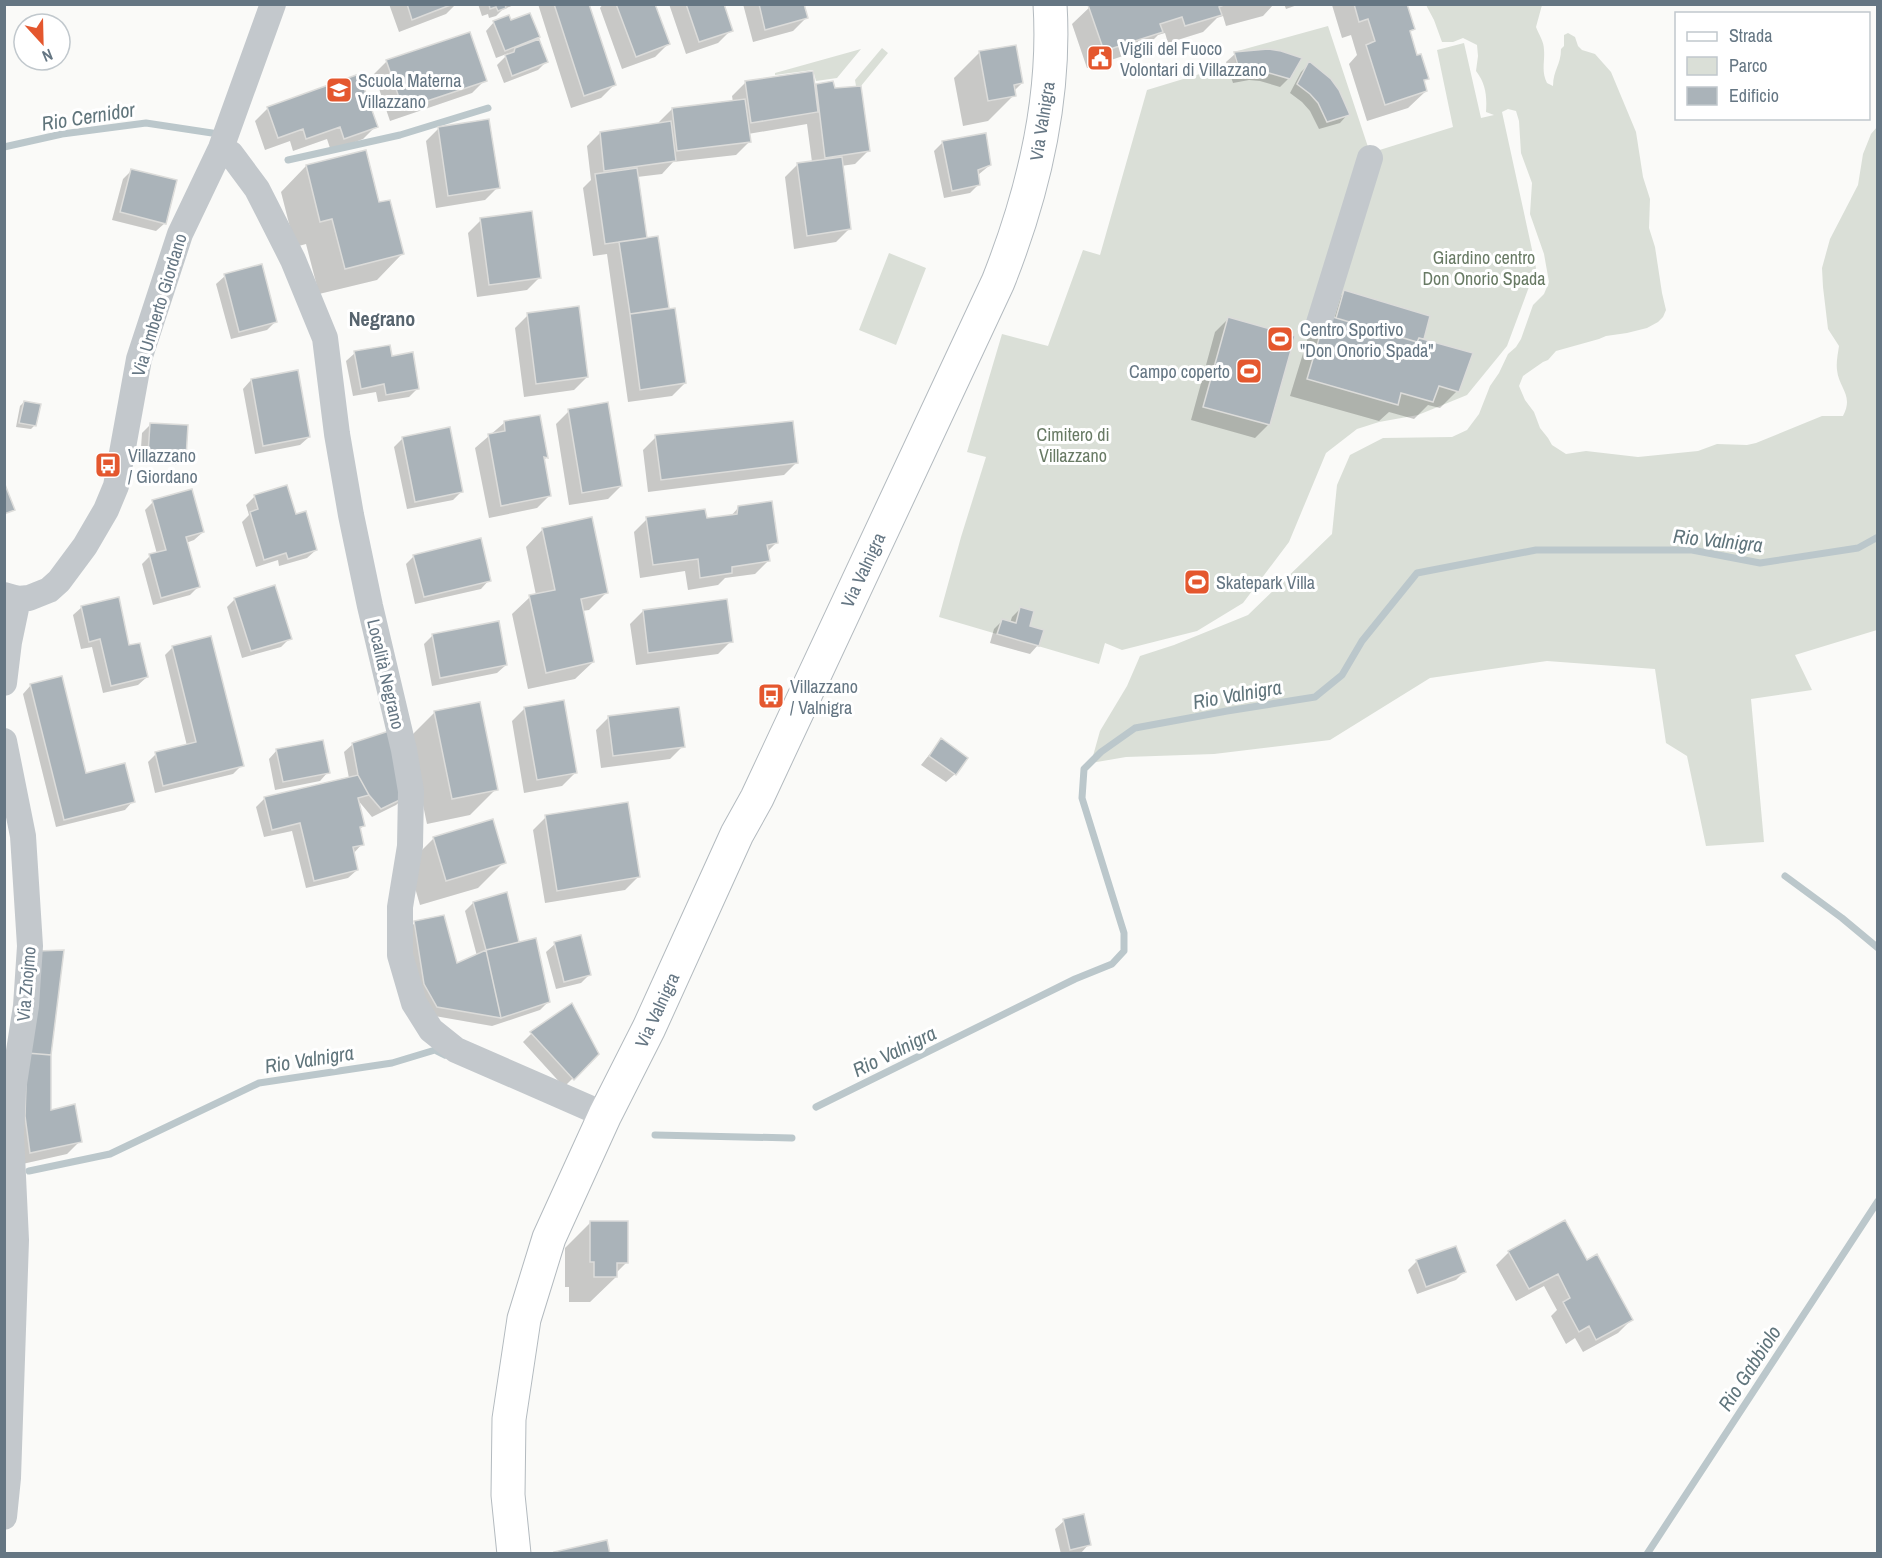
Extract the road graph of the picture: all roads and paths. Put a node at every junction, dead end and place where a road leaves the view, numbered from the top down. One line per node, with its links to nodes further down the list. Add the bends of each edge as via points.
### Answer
1 (273, 4): 3 (street, Via Umberto Giordano)
2 (1050, 4): 9 (main road, Via Valnigra, via 1049,87 1034,172 1015,241)
3 (221, 148): 6 (street, Via Umberto Giordano, via 180,234 139,359 116,486 106,510 59,581 39,596); 9 (street, Località Negrano, via 231,154 257,189 293,260 325,338 351,515 411,791 410,846 400,907 400,955 414,1004 430,1030 456,1050)
4 (1370, 158): 5 (street)
5 (1319, 323)
6 (11, 597): 7 (street)
7 (4, 683)
8 (4, 741): 10 (street, Via Znojmo, via 23,836 30,946 26,1006 13,1090 16,1240)
9 (605, 1115): 11 (main road, Via Valnigra, via 549,1238 524,1319 509,1419 508,1495)
10 (4, 1517)
11 (514, 1554)

